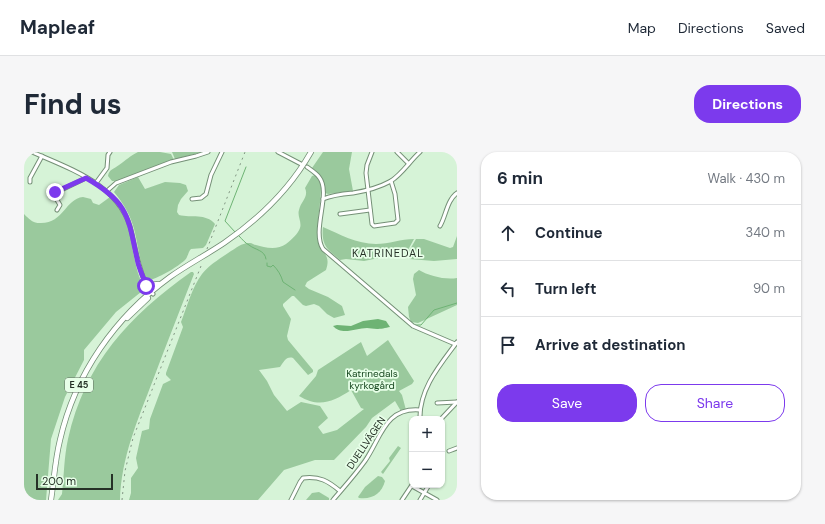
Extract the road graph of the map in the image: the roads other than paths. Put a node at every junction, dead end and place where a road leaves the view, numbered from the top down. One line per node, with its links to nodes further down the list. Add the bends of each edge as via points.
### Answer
1 (32, 152): 10 (street)
2 (110, 152): 17 (street, via 107,168)
3 (208, 152): 19 (street, via 171,162 116,183)
4 (222, 152): 21 (street, via 211,175 206,194 201,198)
5 (278, 152): 12 (street)
6 (313, 152): 27 (highway, E 45, via 286,188 254,220 233,237); 29 (highway, E 45, via 301,173 281,198 256,222)
7 (372, 152): 18 (street, via 366,169)
8 (397, 152): 11 (street)
9 (420, 152): 11 (street)
10 (42, 156): 14 (street); 16 (street)
11 (408, 163): 15 (street)
12 (301, 164)
13 (307, 167): 22 (street, via 321,179)
14 (86, 178): 17 (street); 23 (street, via 55,192 60,205)
15 (391, 181): 18 (street); 24 (street, via 395,194 397,221 374,226)
16 (30, 182)
17 (96, 183): 19 (street)
18 (367, 190): 22 (street); 24 (street)
19 (107, 191): 28 (street, via 118,202 129,220 140,269)
20 (457, 193): 26 (street, via 450,202)
21 (192, 199)
22 (323, 199): 30 (street, via 319,233 324,249 412,326)
23 (57, 210)
24 (370, 210): 25 (street)
25 (340, 214)
26 (440, 226)
27 (161, 284): 28 (highway); 29 (highway, E 45)
28 (147, 285): 29 (street)
29 (152, 293): 44 (highway, E 45, via 134,306 114,328 83,377 63,428 57,453)
30 (456, 343): 33 (street, via 427,387)
31 (457, 402): 32 (street); 35 (street)
32 (437, 403)
33 (420, 410): 34 (street); 41 (street, DUELLVÄGEN, via 403,412 388,422 367,458)
34 (420, 416)
35 (444, 416)
36 (457, 448): 37 (street)
37 (449, 452)
38 (411, 488): 47 (street)
39 (416, 488): 42 (street)
40 (428, 488): 42 (street)
41 (340, 491): 45 (street, via 326,480 303,478); 46 (street, DUELLVÄGEN)
42 (425, 493): 48 (street); 49 (street)
43 (457, 498): 50 (street)
44 (52, 500)
45 (291, 500)
46 (333, 500)
47 (402, 500)
48 (420, 500)
49 (437, 500)
50 (453, 500)

